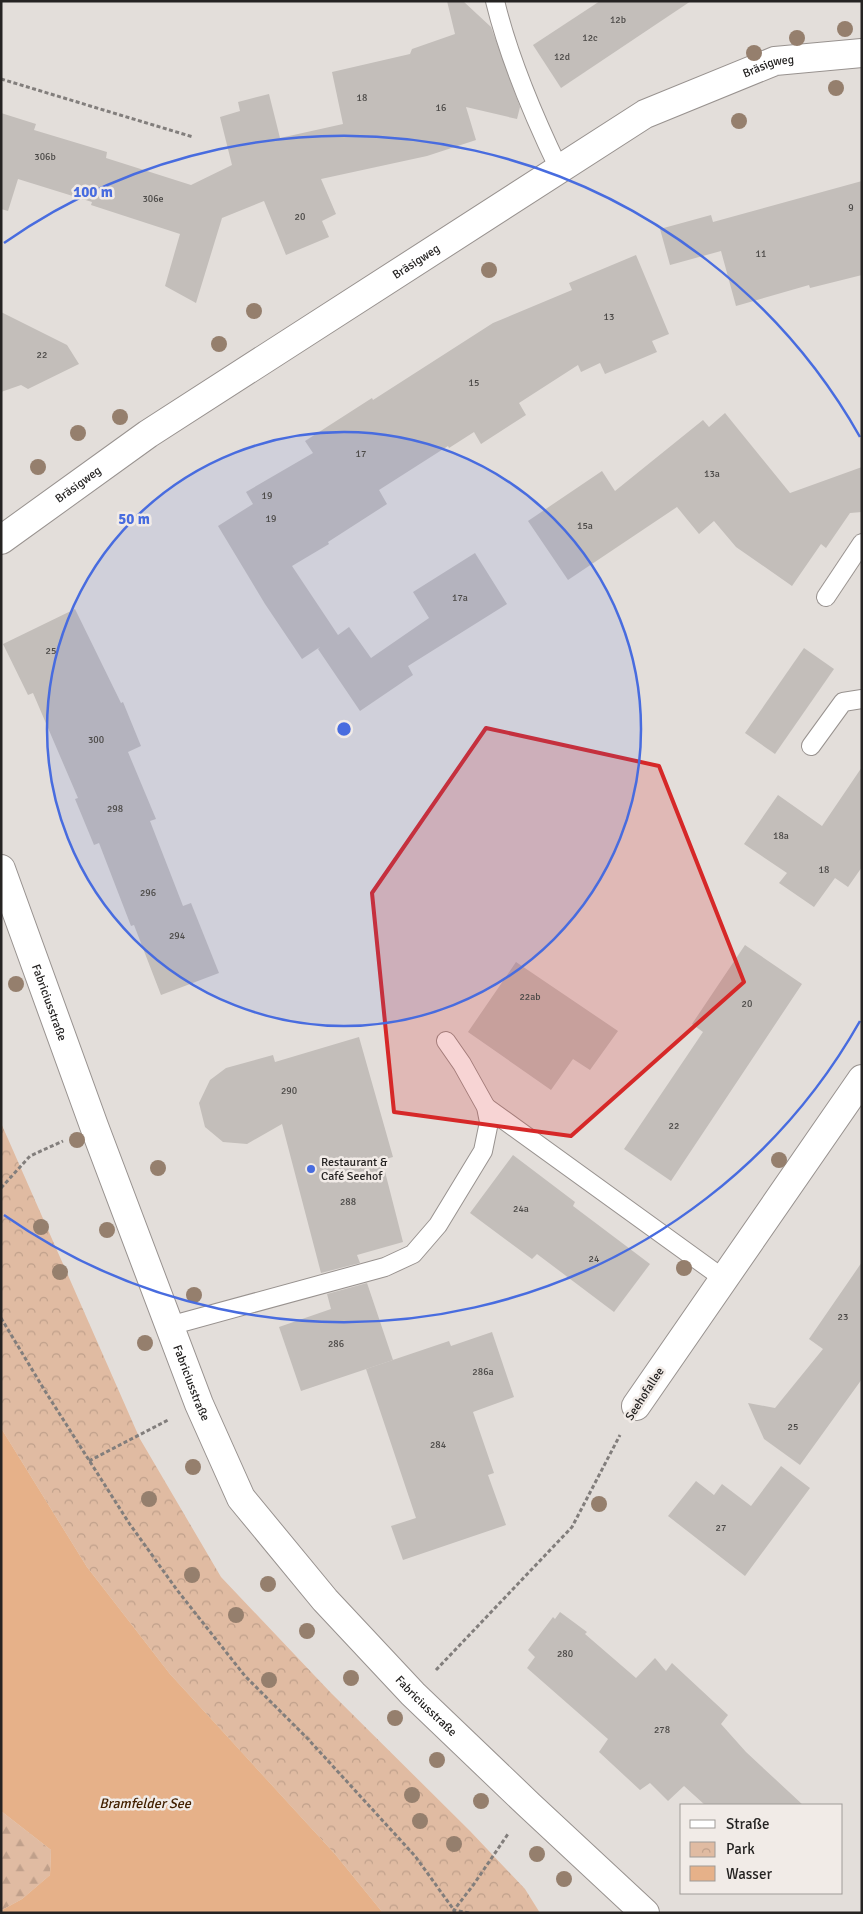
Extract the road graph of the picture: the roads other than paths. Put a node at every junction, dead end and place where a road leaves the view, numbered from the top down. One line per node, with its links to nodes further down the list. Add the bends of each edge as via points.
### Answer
1 (494, 1): 3 (lane, via 534,117)
2 (862, 53): 3 (street, Bräsigweg, via 775,61 644,114)
3 (559, 169): 4 (street, Bräsigweg, via 148,434)
4 (1, 540)
5 (862, 543): 6 (lane)
6 (826, 597)
7 (862, 699): 8 (lane, via 843,702)
8 (810, 746)
9 (1, 869): 14 (street, Fabriciusstraße)
10 (446, 1041): 12 (lane)
11 (862, 1079): 13 (street, Seehofallee)
12 (486, 1107): 13 (lane); 14 (lane, via 489,1122 483,1151 438,1225 413,1254 385,1266)
13 (724, 1279): 15 (street, Seehofallee)
14 (169, 1326): 16 (street, Fabriciusstraße, via 198,1404 242,1498 325,1600 413,1694)
15 (636, 1406)
16 (645, 1913)

